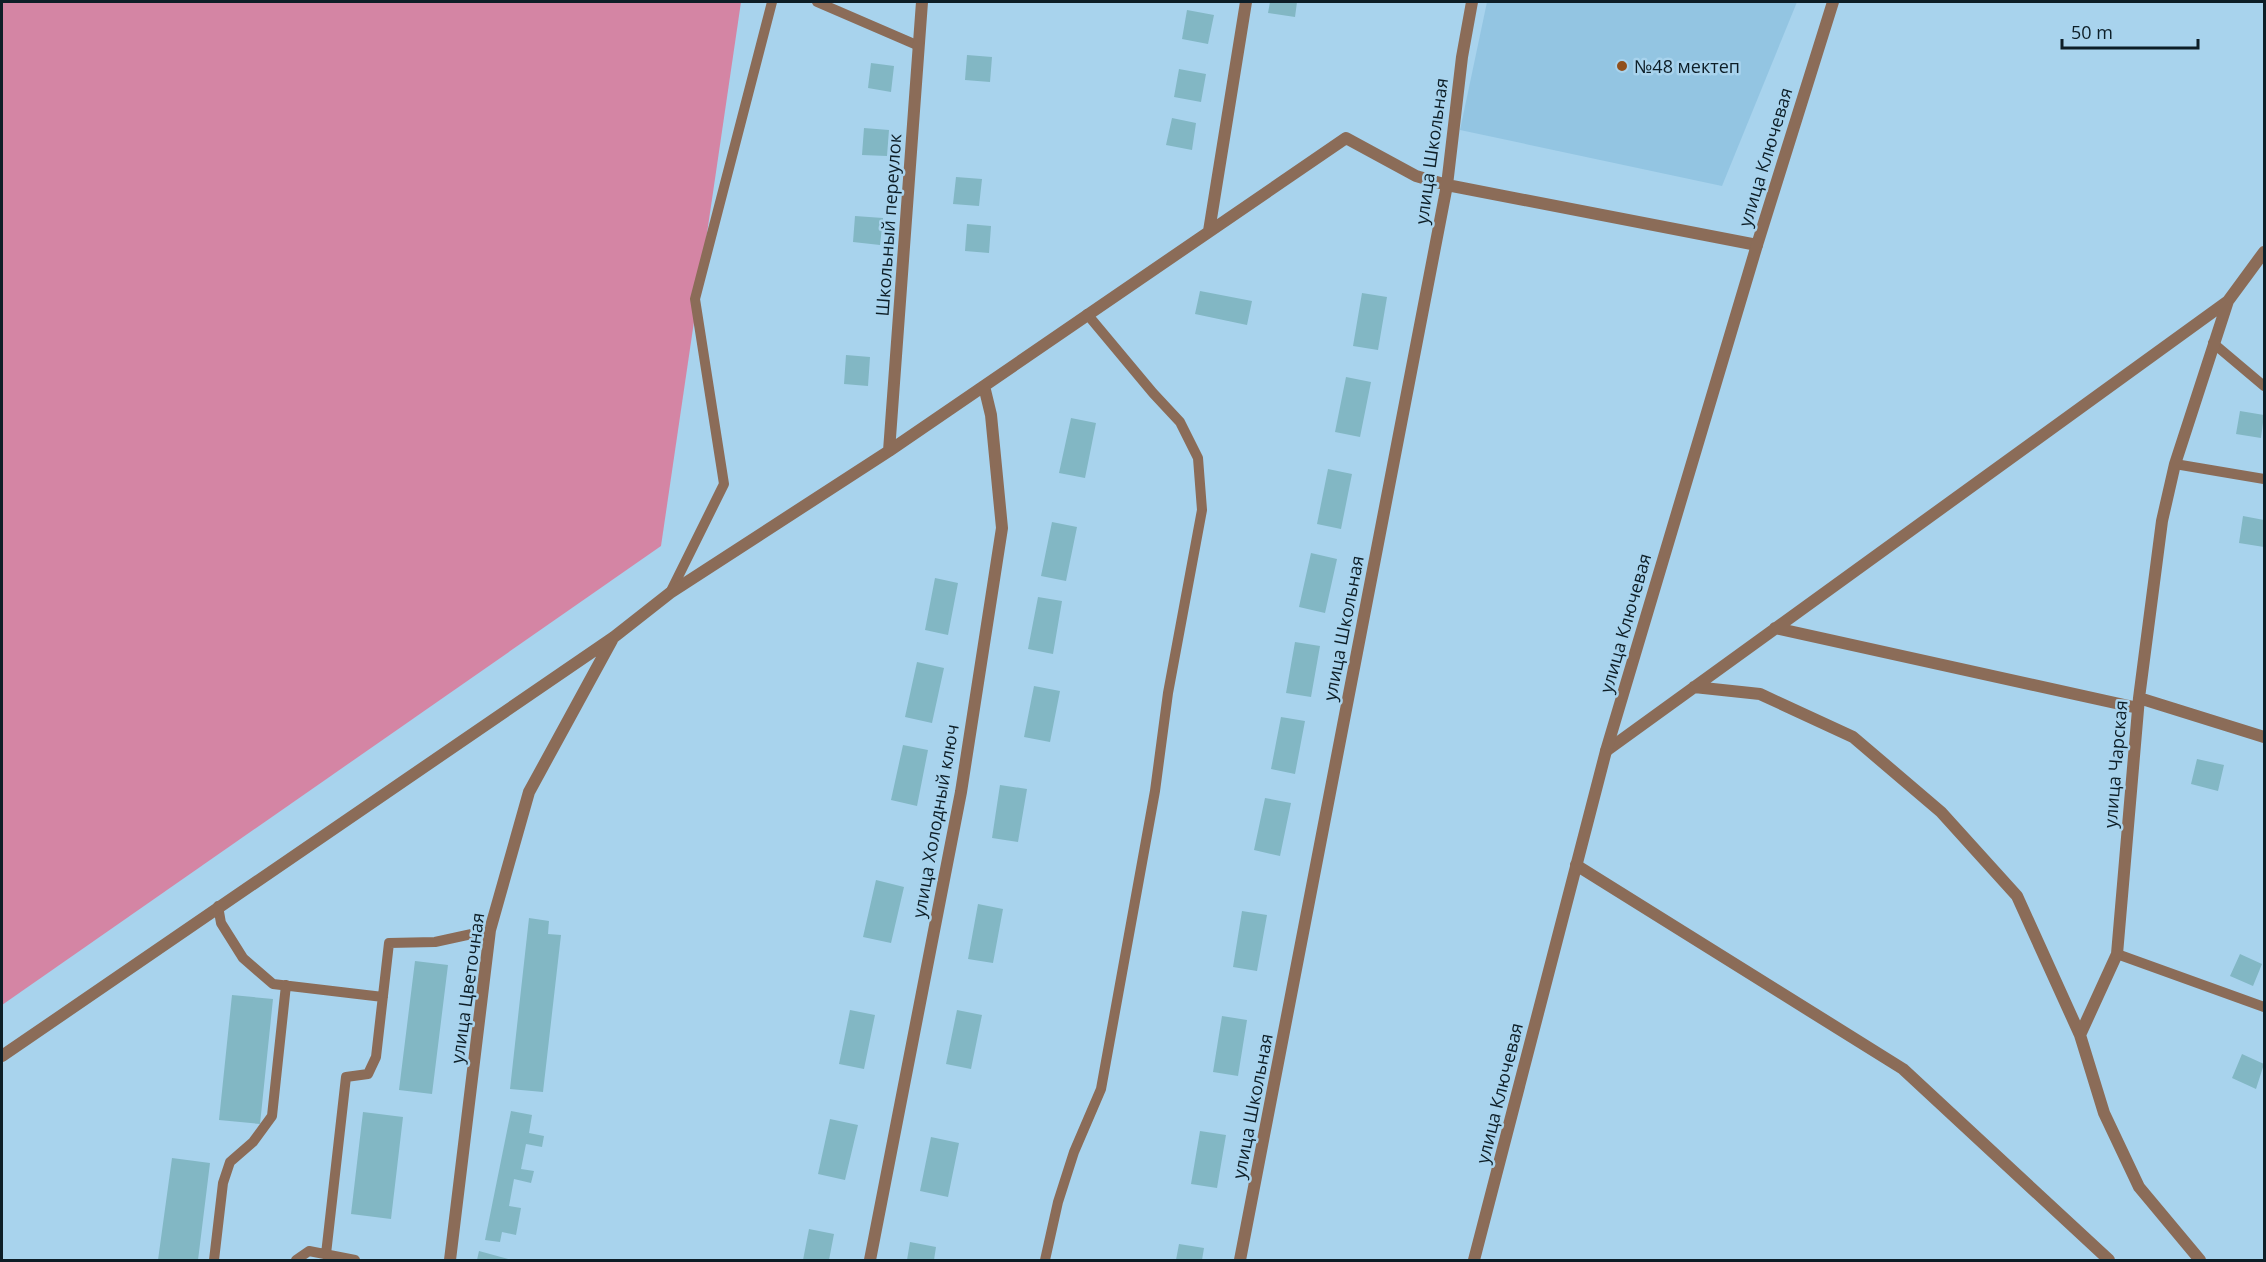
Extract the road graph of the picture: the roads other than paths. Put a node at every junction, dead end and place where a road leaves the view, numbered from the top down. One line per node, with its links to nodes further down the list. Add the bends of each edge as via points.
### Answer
1 (772, 2): 20 (lane, via 695,299 723,484)
2 (817, 2): 7 (lane)
3 (922, 2): 7 (street, Школьный переулок)
4 (1246, 2): 9 (street)
5 (1472, 2): 8 (street, улица Школьная)
6 (1833, 2): 10 (street, улица Ключевая)
7 (919, 46): 17 (street, Школьный переулок)
8 (1447, 185): 9 (street, via 1416,176 1346,138); 10 (street); 43 (street, улица Школьная)
9 (1209, 231): 13 (street)
10 (1757, 245): 26 (street, улица Ключевая)
11 (2265, 252): 12 (street, улица Чарская)
12 (2228, 301): 14 (street, улица Чарская); 21 (street)
13 (1087, 314): 15 (street); 42 (lane, via 1180,422 1198,458 1202,510 1101,1089 1074,1152)
14 (2213, 344): 16 (lane); 18 (street, улица Чарская)
15 (984, 386): 17 (street); 41 (street, улица Холодный ключ, via 991,415 1002,528 961,792)
16 (2265, 386)
17 (889, 451): 20 (street)
18 (2175, 464): 19 (lane); 24 (street, улица Чарская, via 2162,522)
19 (2265, 478)
20 (670, 593): 22 (street)
21 (1775, 628): 23 (street); 24 (street)
22 (614, 637): 28 (street); 29 (street, улица Цветочная, via 529,792)
23 (1694, 687): 26 (street); 34 (street, via 1760,694 1853,737 1941,812 2017,896)
24 (2138, 703): 25 (street); 30 (street, улица Чарская)
25 (2265, 737)
26 (1606, 751): 27 (street, улица Ключевая)
27 (1576, 865): 44 (street, улица Ключевая); 45 (street, via 1903,1069)
28 (218, 906): 31 (lane, via 221,923 243,958 273,984); 35 (street)
29 (490, 930): 32 (lane, via 435,942 390,943); 40 (street, улица Цветочная)
30 (2117, 954): 33 (lane); 34 (street, улица Чарская)
31 (286, 985): 32 (lane); 37 (lane, via 272,1116 253,1142 230,1162 223,1183)
32 (383, 998): 36 (lane, via 376,1057 368,1074 345,1077)
33 (2265, 1007)
34 (2080, 1035): 46 (street, via 2104,1113 2139,1187)
35 (2, 1056)
36 (326, 1254): 38 (lane, via 309,1251); 39 (lane)
37 (214, 1260)
38 (296, 1260)
39 (355, 1260)
40 (450, 1260)
41 (870, 1260)
42 (1045, 1260)
43 (1240, 1260)
44 (1474, 1260)
45 (2109, 1260)
46 (2200, 1260)

